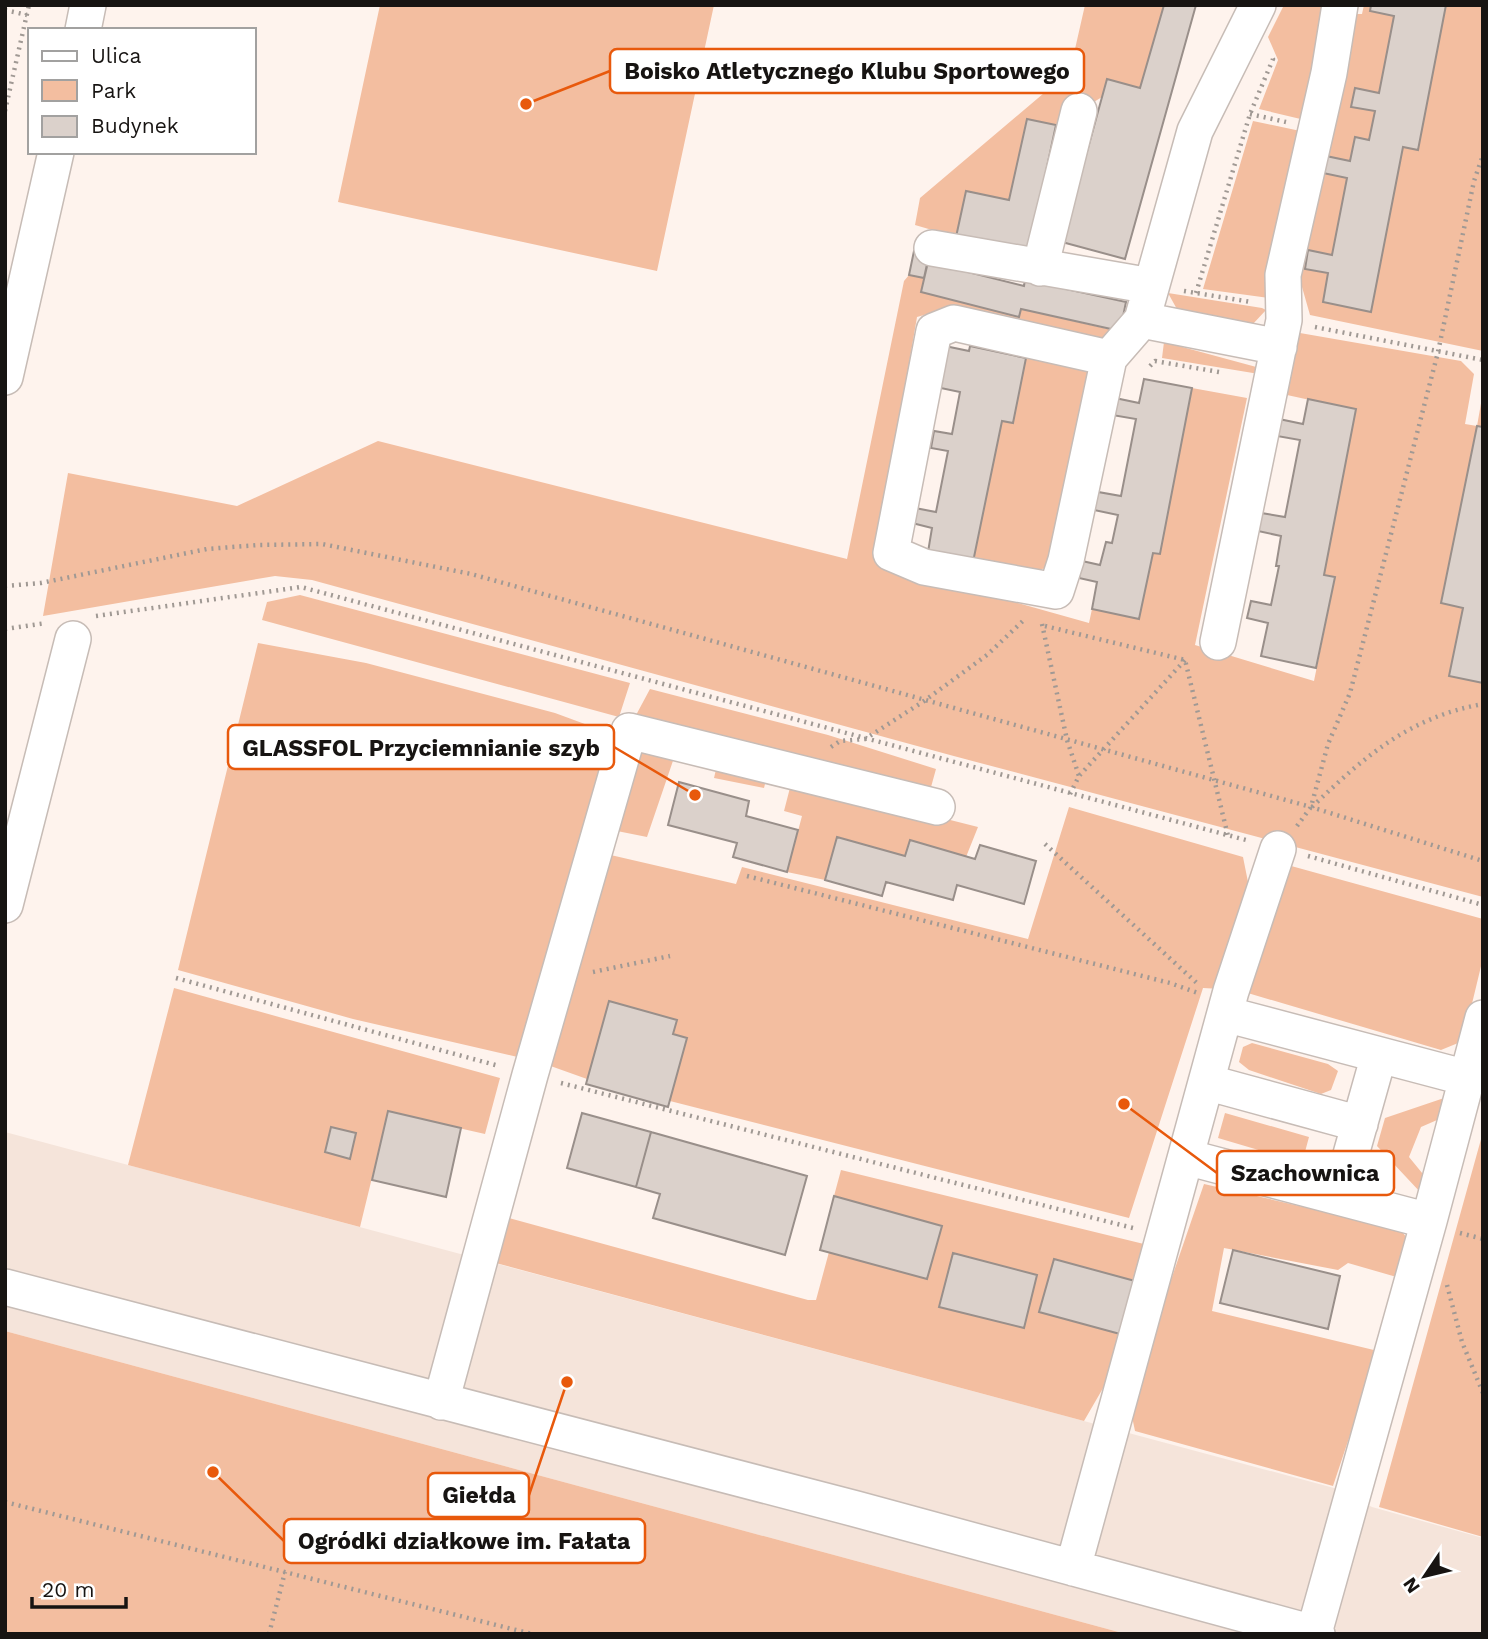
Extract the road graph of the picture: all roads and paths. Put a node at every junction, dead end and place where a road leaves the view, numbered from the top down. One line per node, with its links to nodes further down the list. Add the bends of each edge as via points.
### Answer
1 (30, 5): 6 (path)
2 (88, 5): 7 (street)
3 (1340, 5): 17 (street, via 1283,275)
4 (5, 10): 6 (path)
5 (1254, 10): 14 (street, via 1195,131); 15 (path, via 1273,59 1250,114)
6 (27, 15): 8 (path)
7 (83, 28)
8 (5, 111)
9 (1079, 111): 13 (street)
10 (56, 154): 21 (street)
11 (1483, 155): 39 (path, via 1438,352 1350,693 1328,744)
12 (932, 248): 13 (street)
13 (1040, 268): 14 (street)
14 (1151, 286): 16 (street)
15 (1196, 293)
16 (1142, 320): 17 (street); 18 (street)
17 (1279, 347): 27 (street)
18 (1108, 358): 23 (street, via 1066,561 1056,591); 23 (street, via 954,323 934,331 891,553 924,568)
19 (1145, 370): 20 (path, via 1155,361)
20 (1220, 372)
21 (5, 377)
22 (5, 586): 29 (path, via 41,583 207,549 322,544 471,574)
23 (1041, 596): 24 (path); 29 (path, via 1028,617 987,655)
24 (1042, 625): 28 (path); 32 (path)
25 (72, 626): 26 (path); 31 (path, via 301,587); 45 (street)
26 (5, 629)
27 (1219, 638): 28 (path)
28 (1185, 660): 33 (path); 36 (path)
29 (924, 701): 31 (path); 32 (path)
30 (1483, 704): 39 (path, via 1406,730)
31 (865, 739): 34 (path, via 840,741); 37 (path)
32 (1067, 740): 33 (path); 35 (path)
33 (1104, 750): 35 (path); 36 (path)
34 (789, 771): 38 (street); 49 (street, via 629,731)
35 (1079, 776): 37 (path)
36 (1214, 781): 39 (path); 40 (path)
37 (1070, 794): 40 (path)
38 (937, 807)
39 (1311, 807): 42 (path); 43 (path)
40 (1228, 836): 42 (path)
41 (1045, 844): 50 (path)
42 (1278, 849): 46 (path); 50 (street)
43 (1483, 861)
44 (747, 876): 50 (path, via 1170,983)
45 (5, 905)
46 (1483, 905)
47 (670, 956): 49 (path)
48 (176, 978): 53 (path)
49 (558, 979): 53 (street)
50 (1226, 1009): 52 (street); 55 (street)
51 (1483, 1018): 54 (street)
52 (1379, 1055): 54 (street); 56 (street)
53 (530, 1075): 60 (path); 65 (street)
54 (1467, 1079): 59 (street)
55 (1206, 1082): 56 (street); 57 (street)
56 (1360, 1124): 58 (street)
57 (1186, 1157): 58 (street); 60 (street)
58 (1339, 1197): 59 (street)
59 (1443, 1227): 61 (path); 69 (street)
60 (1164, 1236): 67 (street)
61 (1483, 1239)
62 (1446, 1280): 64 (path, via 1462,1342)
63 (5, 1287): 65 (street)
64 (1483, 1393)
65 (441, 1402): 67 (street)
66 (5, 1502): 68 (path)
67 (1073, 1568): 69 (street)
68 (285, 1572): 70 (path); 71 (path)
69 (1316, 1633)
70 (269, 1634)
71 (532, 1634)

